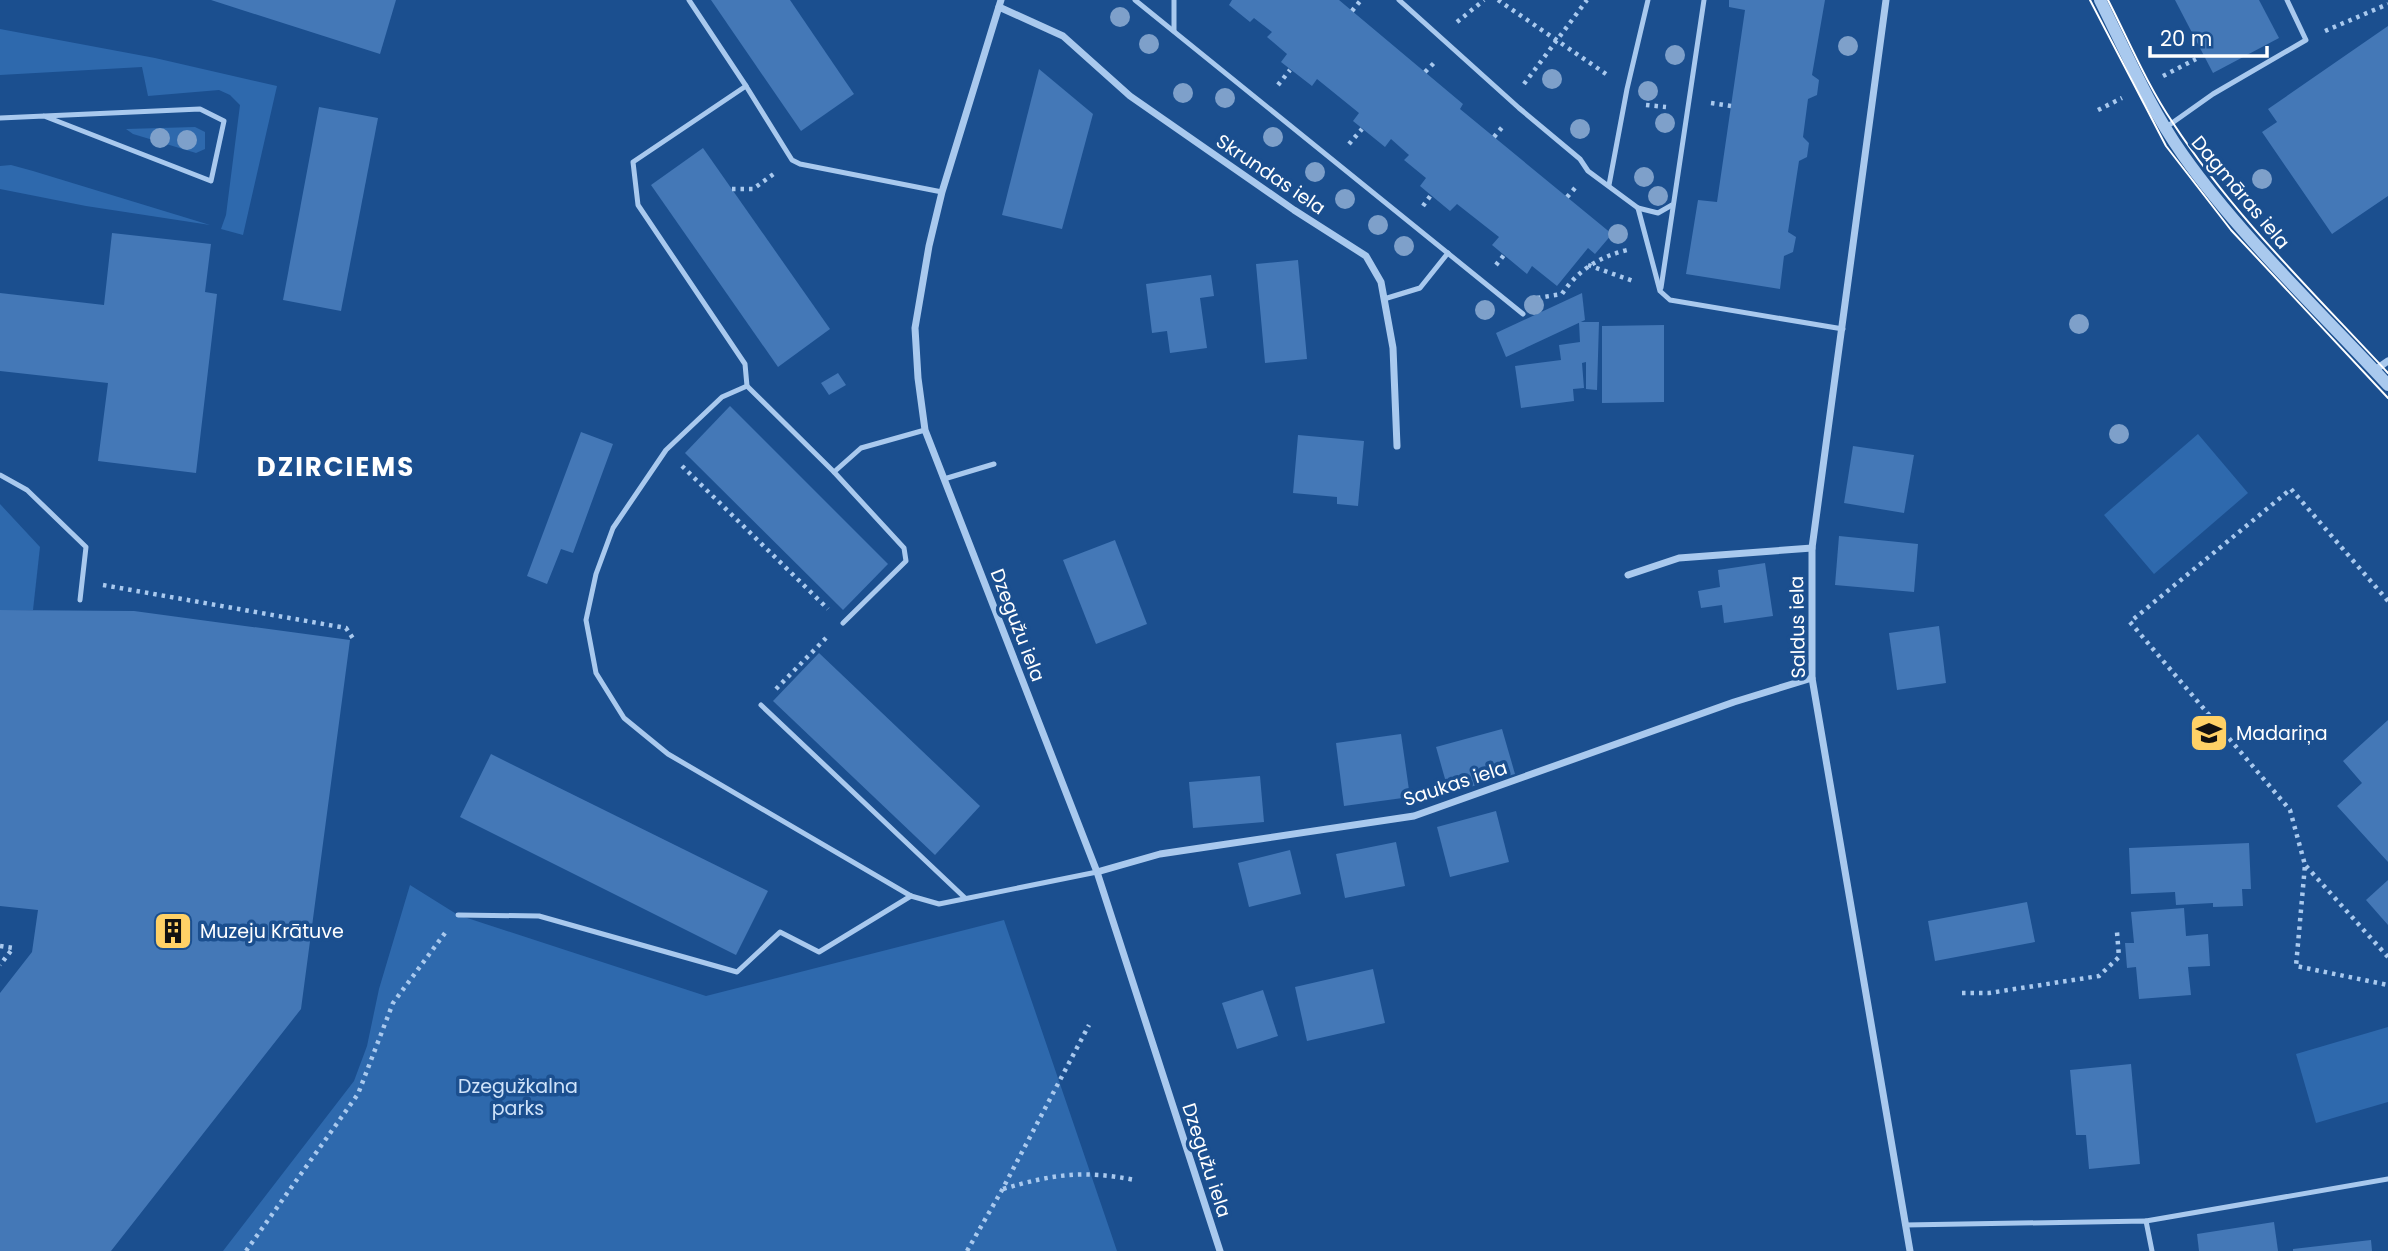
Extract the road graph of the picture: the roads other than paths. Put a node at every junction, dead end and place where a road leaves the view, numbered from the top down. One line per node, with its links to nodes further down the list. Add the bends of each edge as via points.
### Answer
1 (689, 0): 12 (lane)
2 (1135, 0): 11 (lane)
3 (1174, 0): 11 (lane)
4 (1399, 0): 16 (lane)
5 (1648, 0): 16 (lane)
6 (1704, 0): 18 (lane)
7 (1886, 0): 24 (street, Saldus iela)
8 (2100, 0): 15 (street, Dagmāras iela)
9 (2287, 0): 15 (lane, via 2306,40)
10 (1000, 4): 17 (street, Dzegužu iela); 22 (street, Skrundas iela, via 1063,36 1130,96 1366,256 1381,282)
11 (1174, 31): 20 (lane)
12 (746, 86): 17 (lane, via 792,160); 28 (lane, via 633,162 638,205 745,364)
13 (44, 116): 13 (lane, via 200,108 224,121 211,181); 14 (lane)
14 (0, 118)
15 (2165, 128): 26 (street, Dagmāras iela, via 2234,219)
16 (1609, 185): 19 (lane)
17 (942, 192): 29 (street, Dzegužu iela, via 915,328)
18 (1672, 205): 19 (lane, via 1658,213); 21 (lane)
19 (1638, 208): 21 (lane)
20 (1448, 253): 22 (lane, via 1420,288); 23 (lane)
21 (1660, 291): 24 (lane, via 1670,300)
22 (1384, 299): 30 (street, Skrundas iela, via 1393,348)
23 (1523, 314)
24 (1843, 329): 35 (street, Saldus iela)
25 (2388, 361): 26 (street)
26 (2375, 370): 27 (street, Dagmāras iela)
27 (2388, 385)
28 (747, 386): 32 (lane); 42 (lane, via 722,397 666,450 613,528 586,620 596,673 624,718 668,754)
29 (925, 430): 32 (lane, via 861,448); 34 (street, Dzegužu iela)
30 (1397, 446)
31 (994, 464): 34 (lane)
32 (834, 472): 38 (lane, via 904,548 906,561)
33 (0, 475): 37 (lane, via 27,490 86,547)
34 (944, 479): 41 (street, Dzegužu iela)
35 (1812, 548): 36 (street, via 1679,558); 39 (street, Saldus iela)
36 (1628, 575)
37 (80, 600)
38 (843, 624)
39 (1812, 678): 41 (street, Saukas iela, via 1414,816 1160,854); 47 (street, Saldus iela)
40 (761, 705): 43 (lane)
41 (1097, 872): 43 (lane); 48 (street, Dzegužu iela)
42 (911, 896): 43 (lane, via 939,904); 44 (lane, via 819,952 780,932 737,972 539,916)
43 (965, 898)
44 (458, 915)
45 (2388, 1179): 46 (lane)
46 (2146, 1221): 47 (lane); 50 (lane)
47 (1905, 1225): 49 (street, Saldus iela)
48 (1220, 1251)
49 (1910, 1251)
50 (2152, 1251)

